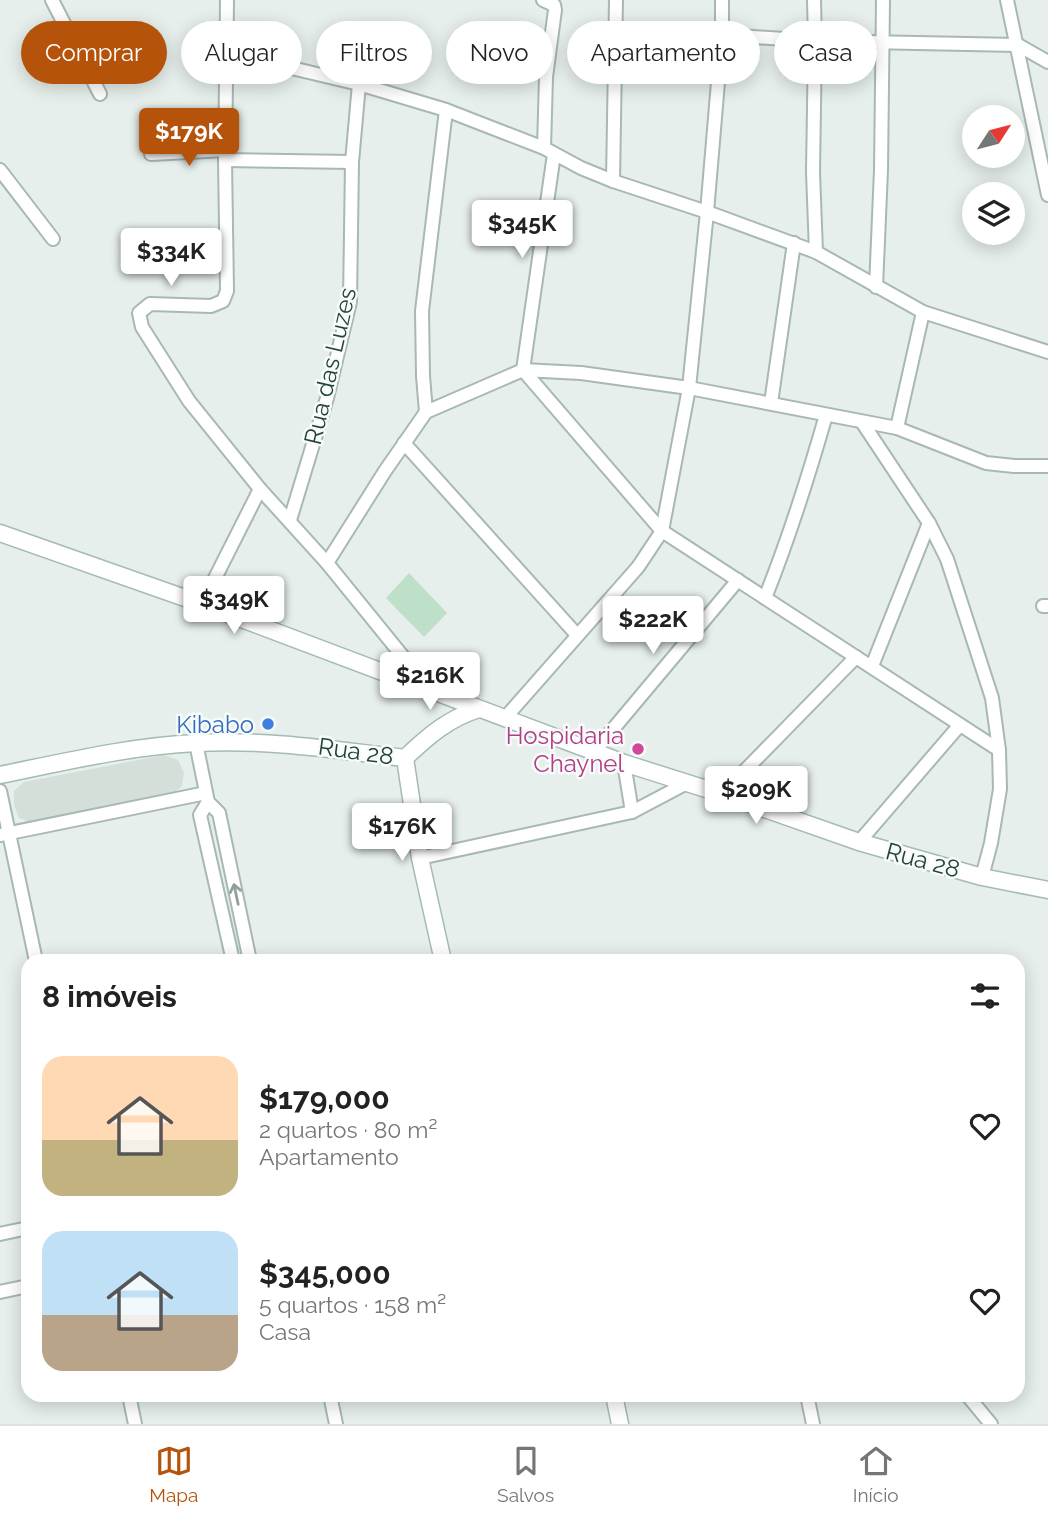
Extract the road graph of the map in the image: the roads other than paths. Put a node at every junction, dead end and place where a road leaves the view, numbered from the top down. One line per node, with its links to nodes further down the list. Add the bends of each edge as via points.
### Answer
1 (52, 0): 20 (street)
2 (228, 0): 9 (street)
3 (543, 0): 22 (street, via 555,10 547,77)
4 (616, 0): 27 (street)
5 (722, 0): 10 (street)
6 (814, 0): 11 (street)
7 (883, 0): 13 (street)
8 (1007, 0): 14 (street)
9 (228, 21)
10 (722, 21)
11 (815, 21)
12 (877, 41): 13 (street)
13 (883, 41): 14 (street); 33 (street)
14 (1018, 45): 15 (street); 28 (street)
15 (1048, 62)
16 (227, 84): 24 (street)
17 (359, 84): 21 (street); 25 (street, Rua das Luzes)
18 (718, 84): 29 (street)
19 (815, 84): 32 (street)
20 (100, 93)
21 (446, 110): 22 (street); 39 (street, via 422,311)
22 (549, 151): 27 (street); 36 (street)
23 (151, 154): 24 (street)
24 (226, 155): 25 (street); 45 (street, via 227,292 223,302 211,306 150,304 139,313 142,327 189,401)
25 (352, 162): 46 (street, Rua das Luzes, via 350,302)
26 (0, 170): 30 (street)
27 (613, 181): 29 (street)
28 (1048, 195)
29 (708, 212): 31 (street); 37 (street)
30 (53, 239)
31 (794, 243): 32 (street); 38 (street)
32 (816, 252): 33 (street)
33 (876, 287): 34 (street)
34 (923, 312): 35 (street); 42 (street)
35 (1048, 352)
36 (523, 370): 37 (street); 39 (street); 48 (street)
37 (689, 388): 38 (street); 48 (street)
38 (771, 403): 40 (street)
39 (426, 412): 43 (street)
40 (826, 415): 41 (street); 52 (street, via 801,504)
41 (862, 422): 42 (street); 47 (street)
42 (897, 428): 44 (street, via 986,463)
43 (404, 443): 50 (street); 54 (street)
44 (1048, 466)
45 (260, 489): 46 (street); 53 (street)
46 (290, 520): 50 (street)
47 (929, 523): 56 (street); 61 (street, via 947,559 992,698)
48 (662, 531): 51 (street); 54 (street, via 638,567)
49 (0, 533): 53 (street)
50 (327, 563): 57 (street, via 409,664)
51 (738, 580): 52 (street); 62 (street)
52 (765, 598): 55 (street)
53 (202, 604): 57 (street)
54 (577, 635): 58 (street)
55 (856, 657): 56 (street); 68 (street)
56 (872, 666): 59 (street)
57 (479, 709): 58 (street, Rua 28); 63 (street, Rua 28, via 439,728)
58 (505, 718): 62 (street, Rua 28)
59 (960, 726): 61 (street); 72 (street)
60 (196, 743): 63 (street, Rua 28, via 304,745); 65 (street, Rua 28); 69 (street)
61 (999, 750): 74 (street, via 1000,789)
62 (593, 752): 64 (street, Rua 28)
63 (405, 758): 73 (street)
64 (624, 763): 66 (street, Rua 28); 70 (street)
65 (0, 775)
66 (685, 784): 68 (street, Rua 28); 70 (street)
67 (0, 791): 71 (street)
68 (722, 794): 72 (street, Rua 28)
69 (207, 798): 71 (street); 77 (street, via 200,815); 78 (street, one-way to 69, via 219,813)
70 (632, 812): 73 (street)
71 (5, 834): 76 (street)
72 (859, 842): 74 (street, Rua 28)
73 (420, 858): 79 (street)
74 (982, 877): 75 (street, Rua 28)
75 (1048, 890)
76 (34, 954)
77 (231, 954)
78 (249, 954)
79 (441, 954)
80 (21, 1230): 81 (street)
81 (0, 1234)
82 (21, 1288): 83 (street)
83 (0, 1292)
84 (130, 1402): 89 (street)
85 (331, 1402): 90 (street)
86 (615, 1402): 91 (street)
87 (808, 1402): 92 (street)
88 (973, 1402): 93 (street)
89 (135, 1424)
90 (336, 1424)
91 (620, 1424)
92 (813, 1424)
93 (991, 1424)

